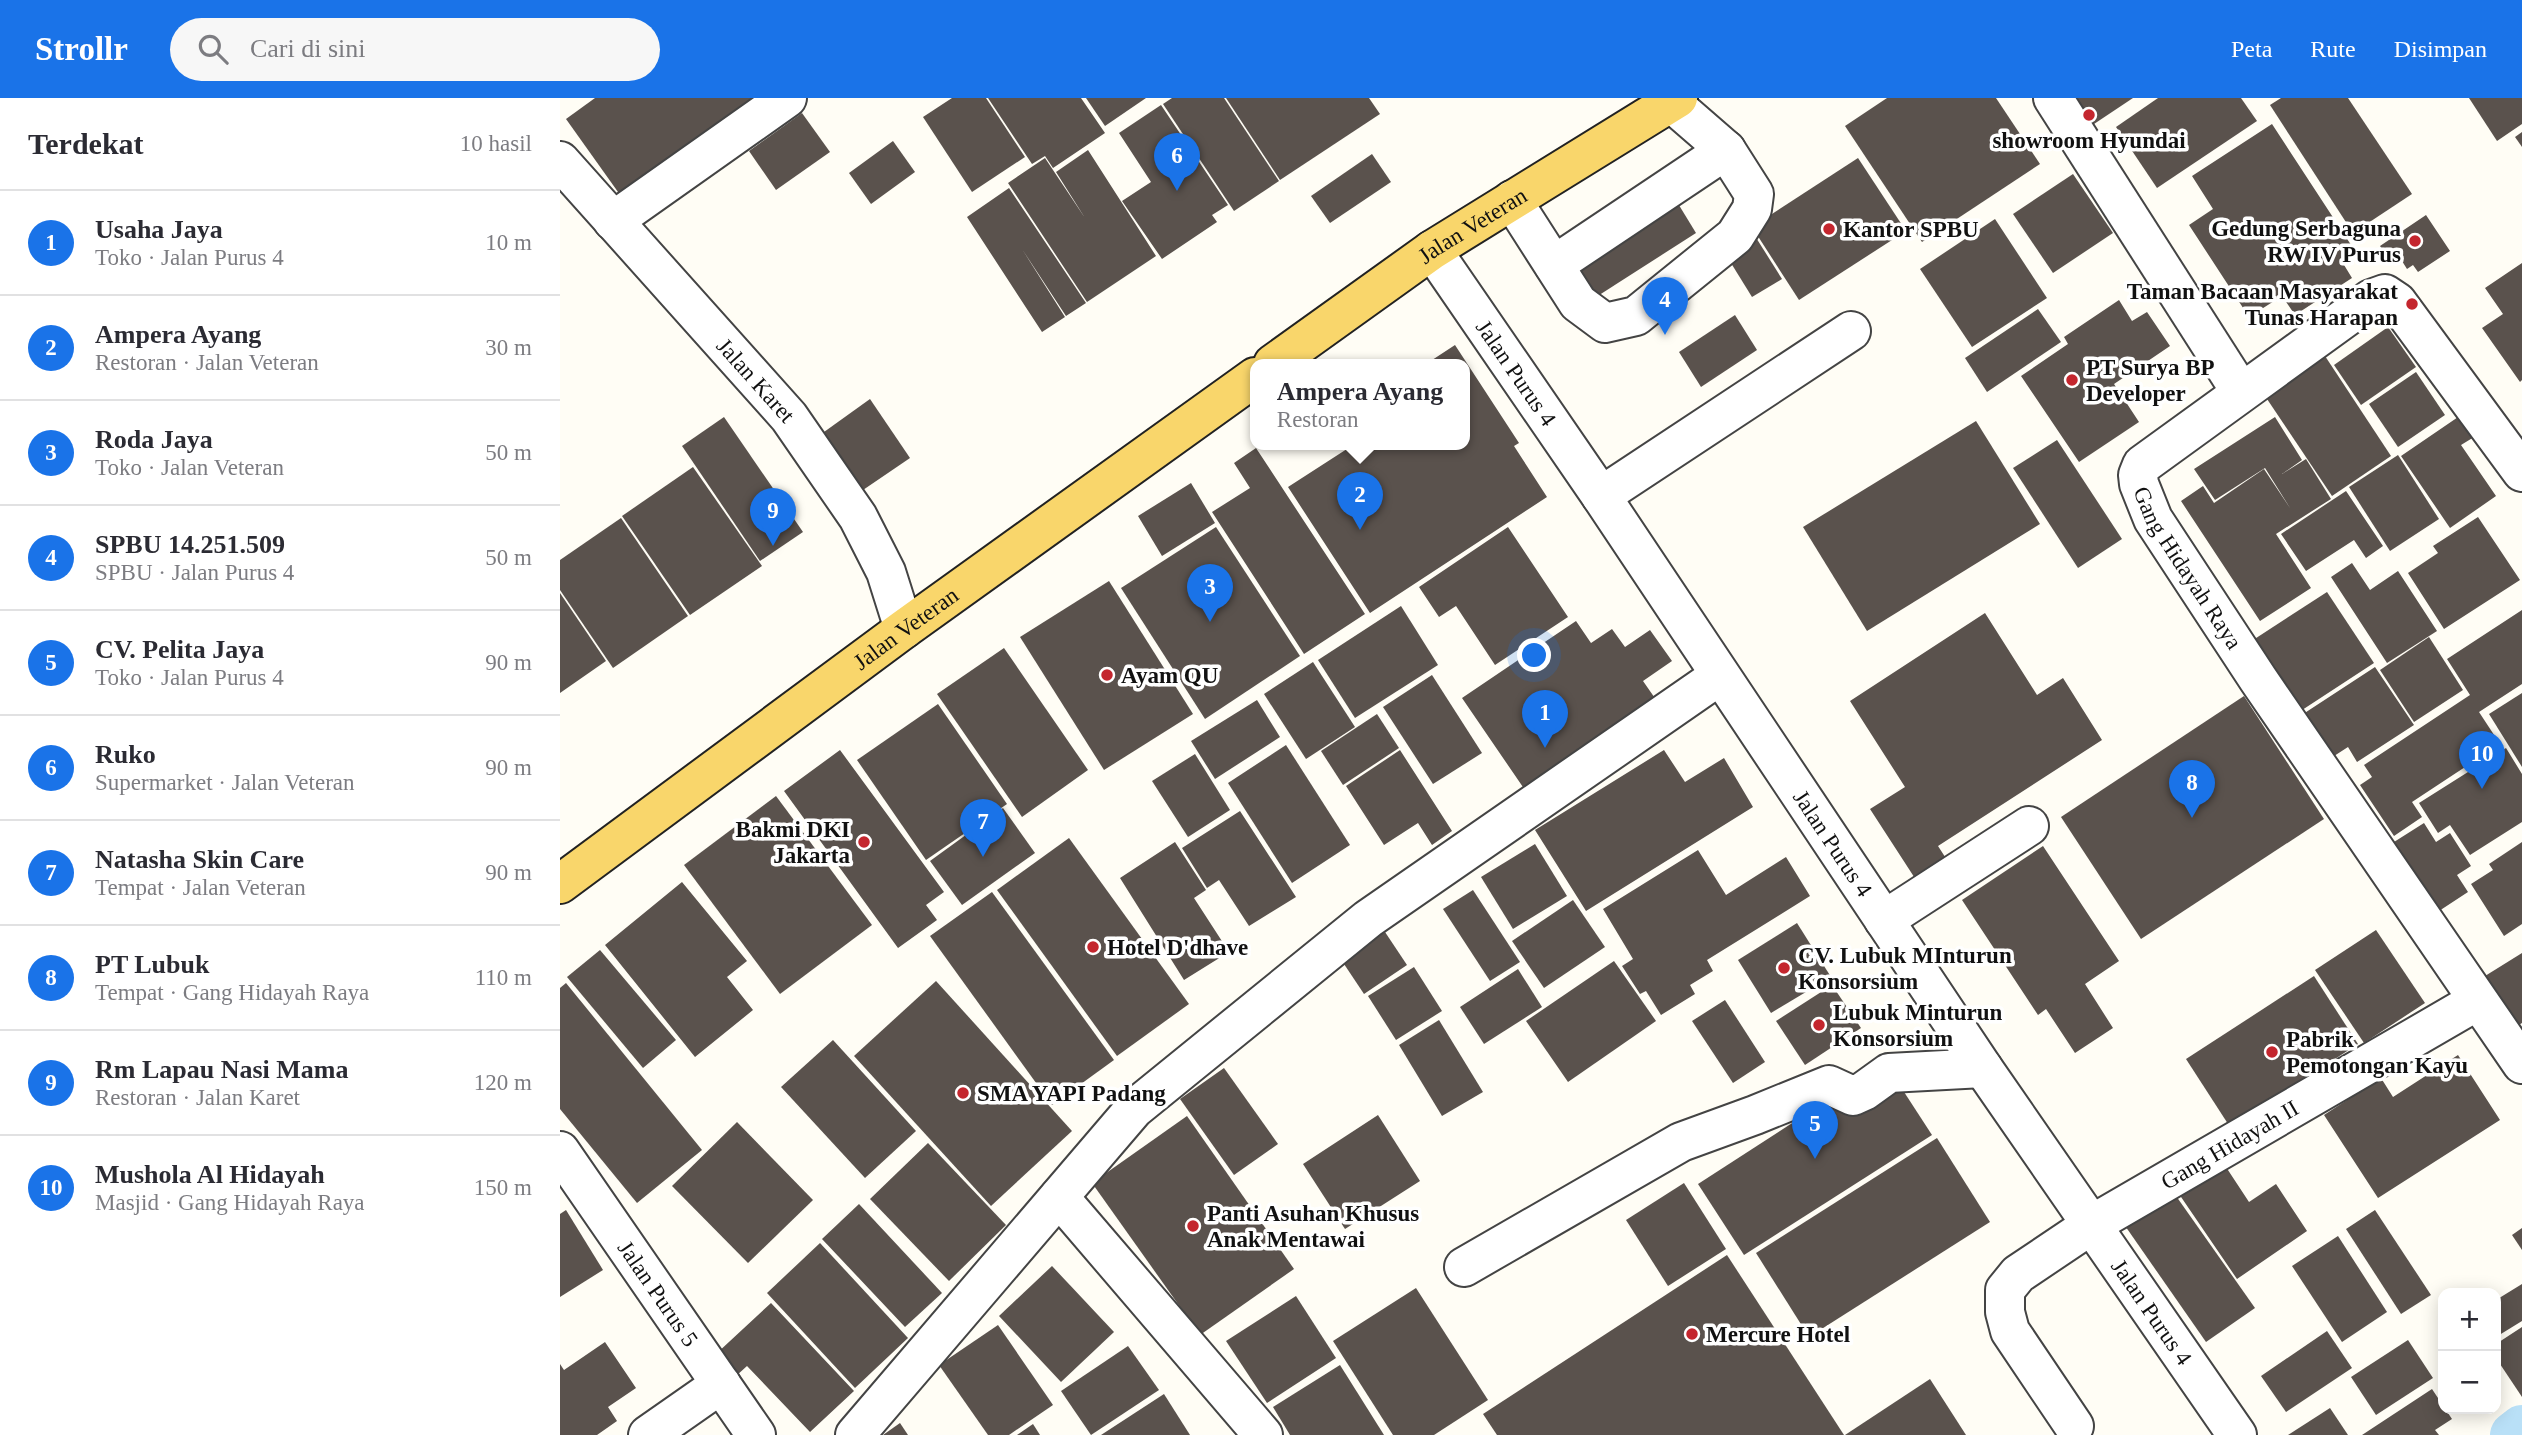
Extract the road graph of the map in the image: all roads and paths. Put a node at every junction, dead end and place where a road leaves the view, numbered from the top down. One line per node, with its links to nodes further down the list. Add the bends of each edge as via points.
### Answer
1 (787, 98): 7 (street)
2 (2053, 98): 13 (street)
3 (1671, 100): 4 (street); 6 (main road, Jalan Veteran)
4 (1727, 150): 9 (street); 9 (street, via 1754,194 1752,209 1735,236 1636,316 1605,323 1578,303)
5 (560, 161): 7 (street, Jalan Karet)
6 (1512, 201): 8 (main road, Jalan Veteran); 9 (street)
7 (613, 221): 16 (street, Jalan Karet, via 789,417 858,517 886,572)
8 (1432, 250): 11 (main road, Jalan Veteran); 15 (street, Jalan Purus 4)
9 (1554, 265)
10 (1851, 331): 15 (street)
11 (1280, 359)
12 (1250, 381): 16 (main road, Jalan Veteran)
13 (2241, 392): 14 (street, Gang Hidayah Raya, via 2371,299 2385,294 2397,302); 21 (street, Gang Hidayah Raya, via 2143,465 2138,484 2153,519)
14 (2522, 472)
15 (1601, 496): 17 (street, Jalan Purus 4)
16 (905, 629): 19 (main road, Jalan Veteran)
17 (1719, 676): 20 (street, Jalan Purus 4); 25 (street, via 1368,919 1134,1109)
18 (2029, 826): 20 (street)
19 (560, 884)
20 (1884, 920): 23 (street, Jalan Purus 4)
21 (2477, 1001): 22 (street, Gang Hidayah Raya); 26 (street, Gang Hidayah II)
22 (2522, 1064)
23 (1983, 1068): 26 (street, Jalan Purus 4); 27 (street, via 1889,1073 1853,1096 1829,1085 1681,1142)
24 (560, 1151): 28 (street, Jalan Purus 5)
25 (1059, 1197): 32 (street); 33 (street)
26 (2091, 1225): 29 (street, Gang Hidayah II, via 2018,1275 2006,1290 2010,1331); 34 (street, Jalan Purus 4)
27 (1464, 1267)
28 (721, 1384): 30 (street); 31 (street, Jalan Purus 5)
29 (2074, 1426)
30 (648, 1435)
31 (755, 1435)
32 (855, 1435)
33 (1263, 1435)
34 (2237, 1435)

